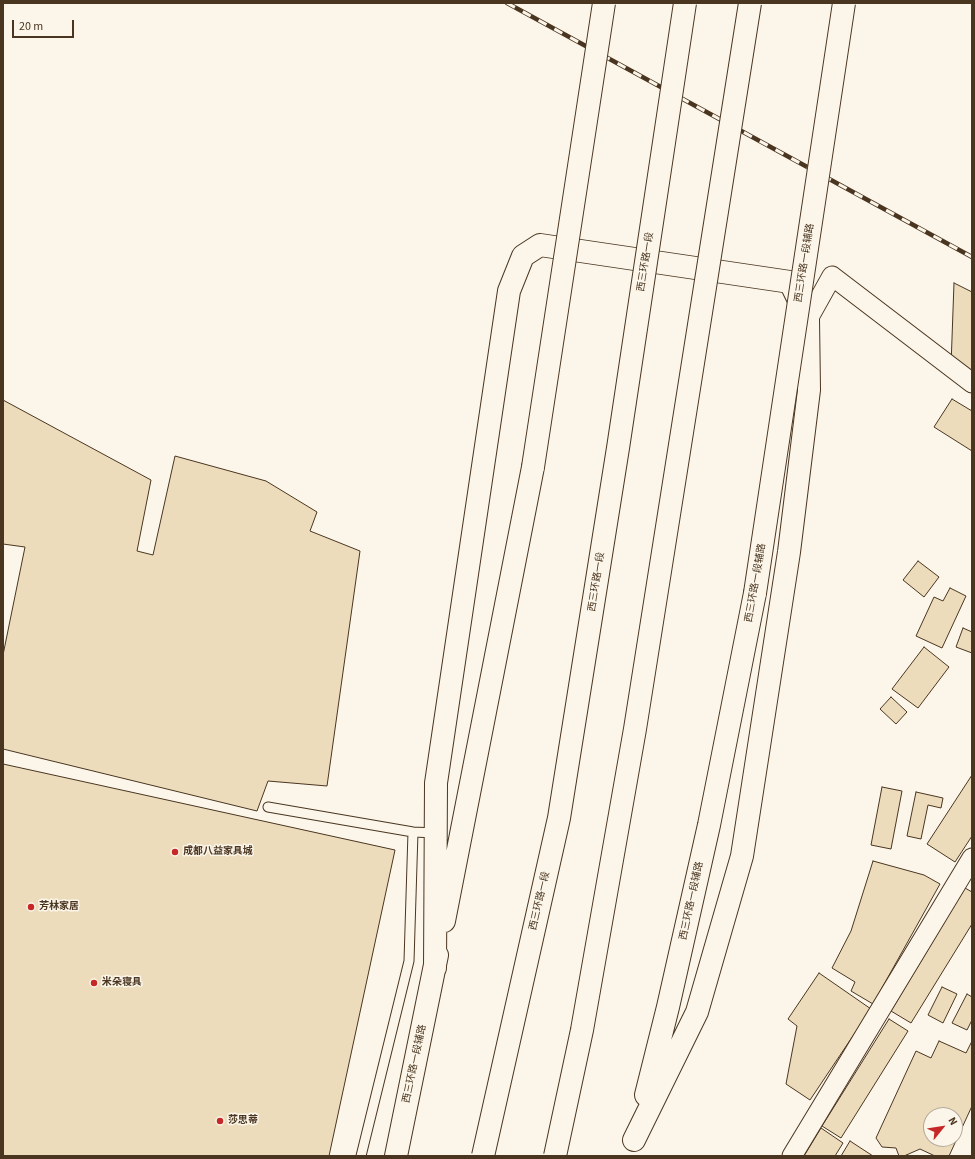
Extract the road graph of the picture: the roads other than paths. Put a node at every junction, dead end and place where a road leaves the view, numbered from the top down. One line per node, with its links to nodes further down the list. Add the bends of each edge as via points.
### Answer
1 (604, 3): 11 (main road, 西三环路一段辅路, bridge, via 533,467)
2 (685, 3): 15 (main road, 西三环路一段, bridge, via 617,456 559,818)
3 (750, 3): 16 (main road, bridge, via 634,737 582,1030)
4 (844, 3): 12 (main road, 西三环路一段辅路, bridge, via 755,593 704,848 668,1007)
5 (808, 319): 6 (street, via 832,276); 9 (main road, via 790,282 540,245 523,256 509,291 436,784); 12 (main road, via 809,390 789,552 742,856 697,1012)
6 (972, 383)
7 (268, 808): 8 (lane)
8 (413, 832): 9 (lane); 13 (lane, via 409,961)
9 (436, 833): 11 (main road)
10 (972, 858): 17 (street)
11 (435, 968): 14 (main road, 西三环路一段辅路)
12 (632, 1148)
13 (361, 1156)
14 (396, 1156)
15 (483, 1156)
16 (555, 1156)
17 (792, 1156)

